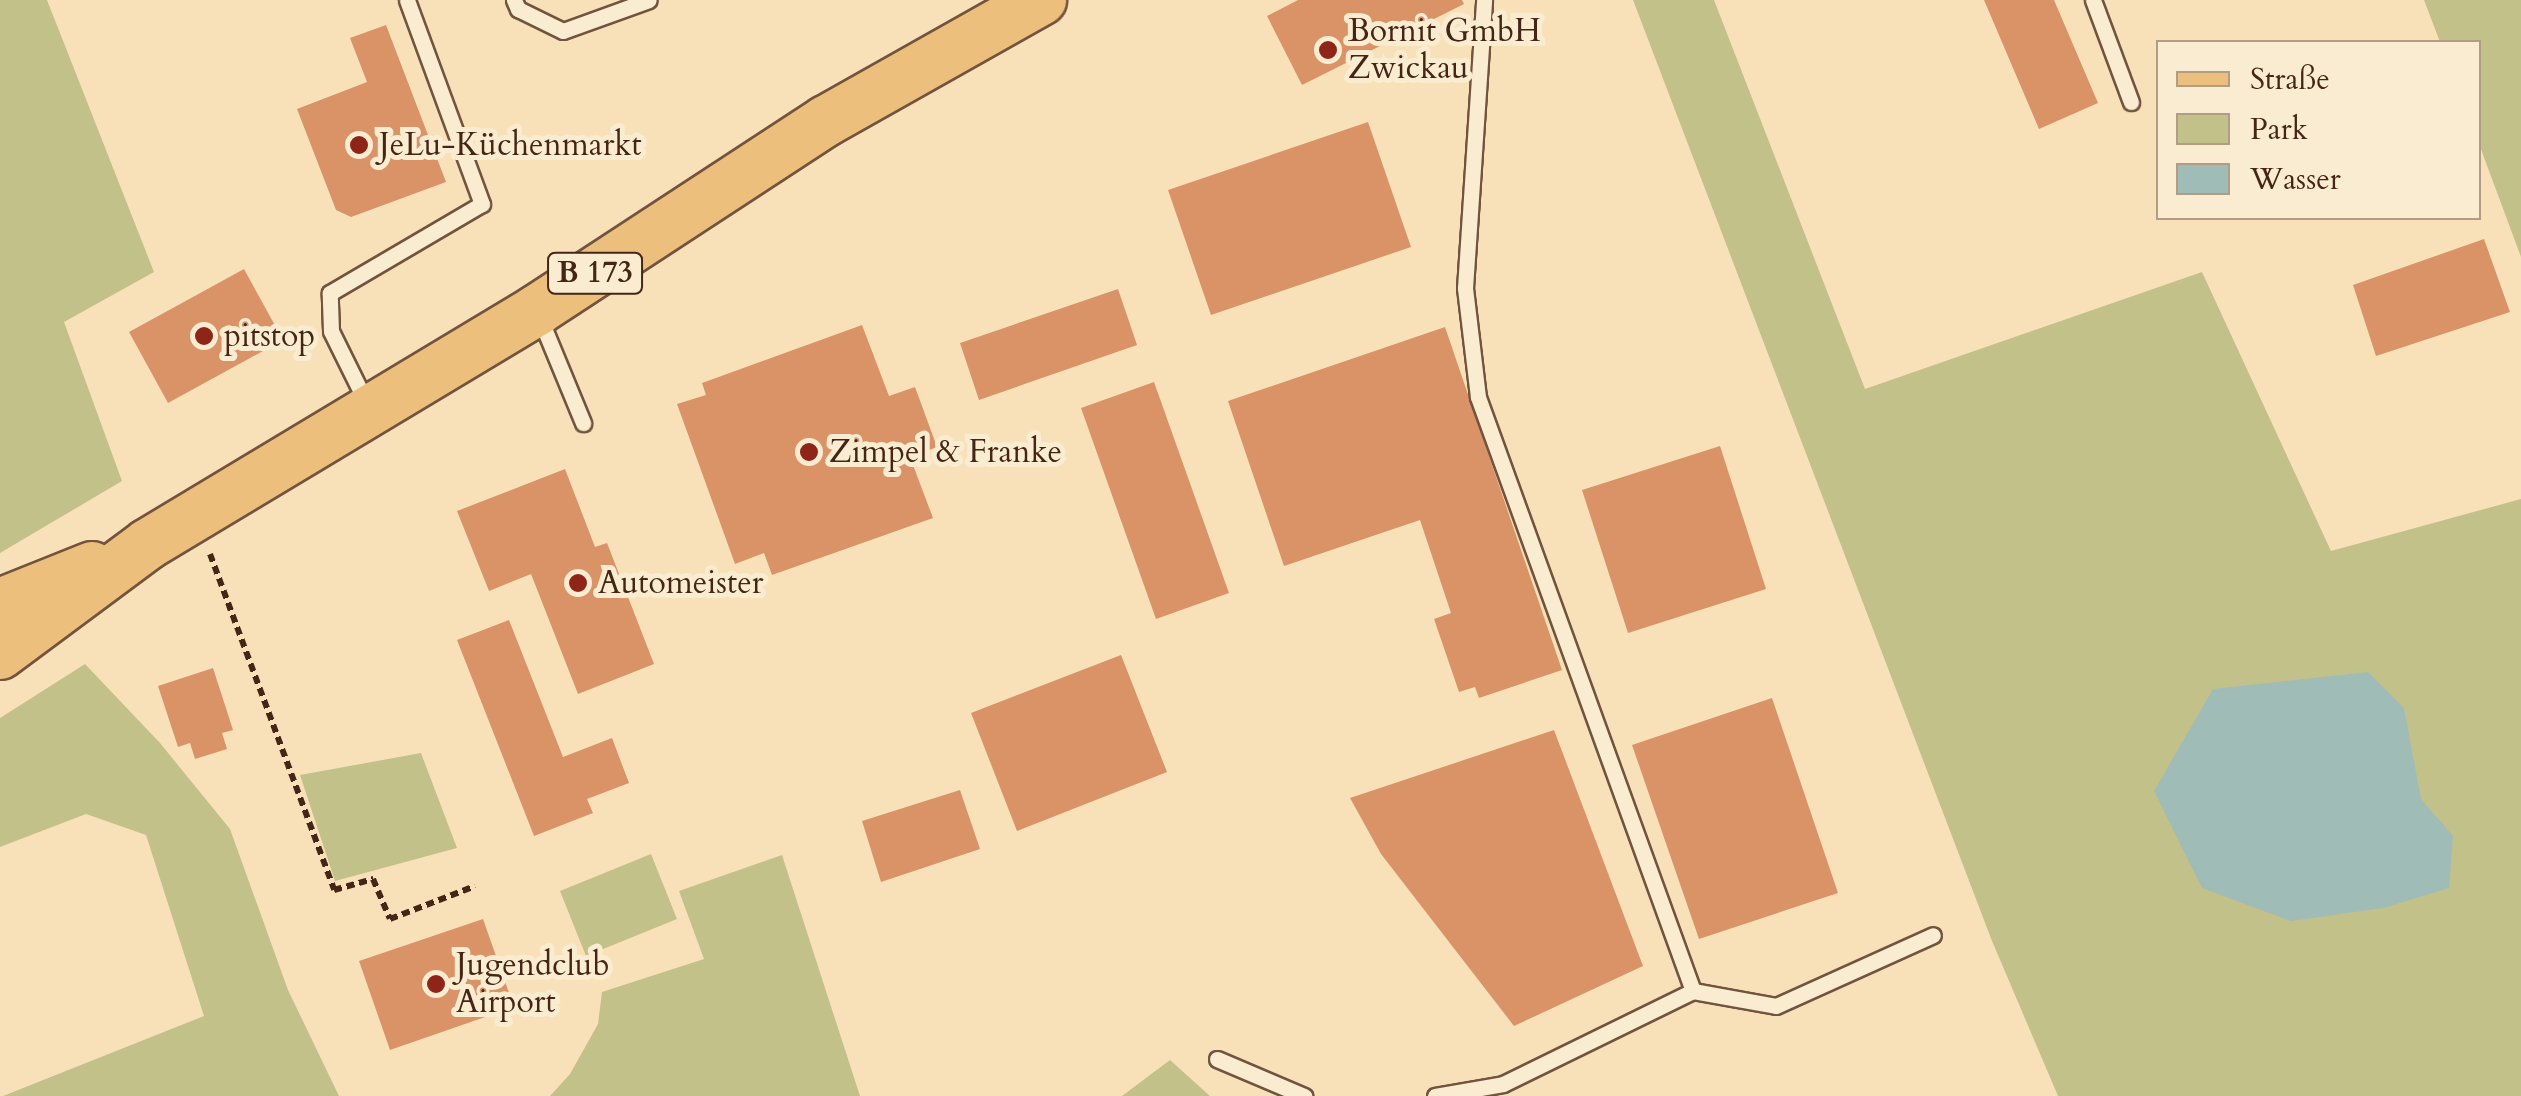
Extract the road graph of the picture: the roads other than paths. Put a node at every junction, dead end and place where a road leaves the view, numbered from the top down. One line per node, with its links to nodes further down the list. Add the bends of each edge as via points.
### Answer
1 (407, 0): 9 (lane, via 482,204 330,294 331,331)
2 (514, 0): 3 (lane, via 518,9 563,31)
3 (649, 0)
4 (1041, 0): 8 (main road, B 173, via 826,120)
5 (1484, 0): 15 (lane, via 1465,288 1478,397)
6 (2093, 0): 7 (lane)
7 (2131, 102)
8 (537, 310): 9 (main road, B 173); 10 (lane)
9 (369, 408): 11 (main road, B 173)
10 (583, 423)
11 (148, 544): 12 (main road, B 173); 13 (main road, B 173)
12 (0, 604)
13 (0, 654)
14 (1933, 935): 15 (lane, via 1776,1006)
15 (1693, 991): 18 (lane, via 1503,1084)
16 (1217, 1059): 17 (lane)
17 (1304, 1096)
18 (1435, 1096)

